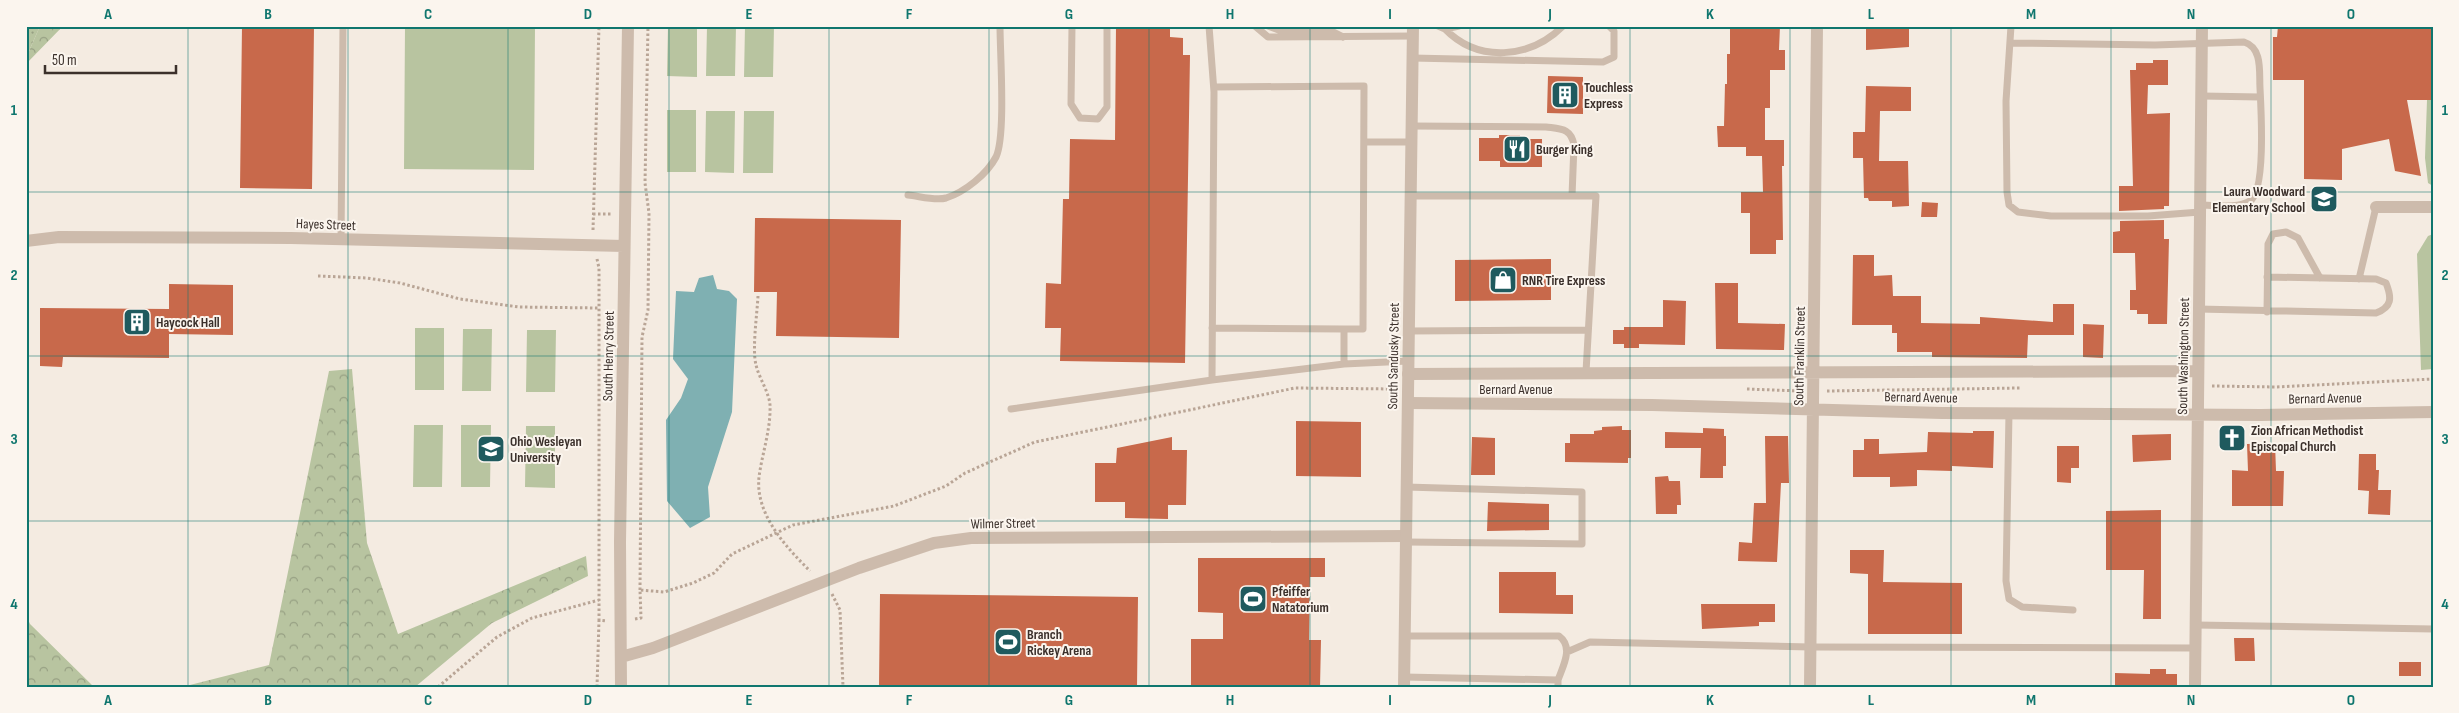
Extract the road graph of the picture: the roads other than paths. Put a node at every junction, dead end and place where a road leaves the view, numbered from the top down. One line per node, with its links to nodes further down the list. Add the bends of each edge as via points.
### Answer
1 (343, 26): 33 (lane)
2 (628, 26): 35 (street, South Henry Street)
3 (1000, 26): 27 (lane, via 1001,130 996,156 980,176 945,198)
4 (1072, 26): 5 (lane, via 1072,104 1080,118 1098,119 1107,107)
5 (1107, 26)
6 (1210, 26): 21 (lane)
7 (1255, 26): 17 (lane, via 1268,37)
8 (1268, 26): 17 (lane, via 1284,32 1331,31)
9 (1459, 26): 14 (lane)
10 (1562, 26): 14 (lane, via 1550,39 1527,50 1498,52 1470,47)
11 (1817, 26): 49 (street, South Franklin Street)
12 (2011, 26): 18 (lane)
13 (2202, 26): 19 (street, South Washington Street)
14 (1441, 28)
15 (1613, 28): 20 (lane, via 1614,57 1604,62)
16 (1413, 31): 17 (lane); 20 (street, South Sandusky Street)
17 (1346, 38)
18 (2011, 43): 19 (lane); 32 (lane, via 2006,101 2009,206 2018,212 2051,216 2148,216)
19 (2202, 44): 22 (street, South Washington Street); 23 (lane, via 2251,44 2258,55)
20 (1412, 58): 24 (street, South Sandusky Street)
21 (1214, 86): 25 (lane, via 1364,86); 41 (lane)
22 (2202, 96): 23 (lane); 32 (street, South Washington Street)
23 (2260, 97): 32 (lane, via 2260,178 2256,193 2250,201 2237,205)
24 (1412, 126): 26 (street, South Sandusky Street); 29 (lane, via 1565,129 1573,137 1574,145)
25 (1364, 142): 26 (lane); 42 (lane, via 1363,329)
26 (1411, 142): 28 (street, South Sandusky Street)
27 (908, 195)
28 (1410, 196): 29 (lane); 44 (street, South Sandusky Street)
29 (1572, 196): 43 (lane, via 1596,196)
30 (2433, 206): 31 (street)
31 (2376, 207): 38 (lane)
32 (2200, 208): 39 (street, South Washington Street)
33 (341, 240): 34 (street, Hayes Street, via 59,237); 35 (street, Hayes Street)
34 (26, 241)
35 (624, 246): 67 (street, South Henry Street)
36 (2268, 277): 37 (lane); 37 (lane, via 2268,244 2274,234 2286,232 2298,238); 40 (lane)
37 (2320, 278): 38 (lane)
38 (2360, 279): 40 (lane, via 2386,283 2390,303 2385,309 2376,313)
39 (2198, 309): 40 (lane); 47 (street, South Washington Street)
40 (2267, 312)
41 (1212, 328): 42 (lane); 51 (lane)
42 (1344, 330): 46 (lane)
43 (1588, 330): 44 (lane); 48 (lane)
44 (1409, 331): 45 (street, South Sandusky Street)
45 (1408, 361): 46 (lane); 50 (street, South Sandusky Street)
46 (1344, 364): 51 (lane)
47 (2197, 371): 49 (street, Bernard Avenue); 57 (street, South Washington Street)
48 (1586, 372): 49 (street, Bernard Avenue); 50 (street, Bernard Avenue)
49 (1814, 372): 54 (street, South Franklin Street)
50 (1408, 374): 52 (street, South Sandusky Street)
51 (1212, 380): 53 (lane)
52 (1408, 403): 54 (street, Bernard Avenue); 58 (street, South Sandusky Street)
53 (1011, 408)
54 (1813, 410): 56 (street, Bernard Avenue); 64 (street, South Franklin Street)
55 (2433, 412): 57 (street, Bernard Avenue)
56 (2009, 413): 57 (street, Bernard Avenue); 60 (lane, via 2006,581 2009,599 2022,607)
57 (2197, 414): 61 (street, South Washington Street)
58 (1406, 487): 59 (street, South Sandusky Street); 59 (lane, via 1582,492 1582,544)
59 (1406, 539): 63 (street, South Sandusky Street); 67 (street, Wilmer Street, via 971,538 934,544)
60 (2074, 610)
61 (2196, 624): 62 (lane); 65 (street, South Washington Street)
62 (2433, 629)
63 (1405, 636): 66 (lane, via 1559,636 1565,640); 68 (street, South Sandusky Street)
64 (1810, 647): 65 (lane); 66 (lane, via 1590,642); 71 (street, South Franklin Street)
65 (2195, 648): 72 (street, South Washington Street)
66 (1567, 652): 69 (lane)
67 (621, 657): 70 (street, South Henry Street)
68 (1404, 682): 69 (lane)
69 (1558, 683)
70 (621, 687)
71 (1810, 687)
72 (2195, 687)

